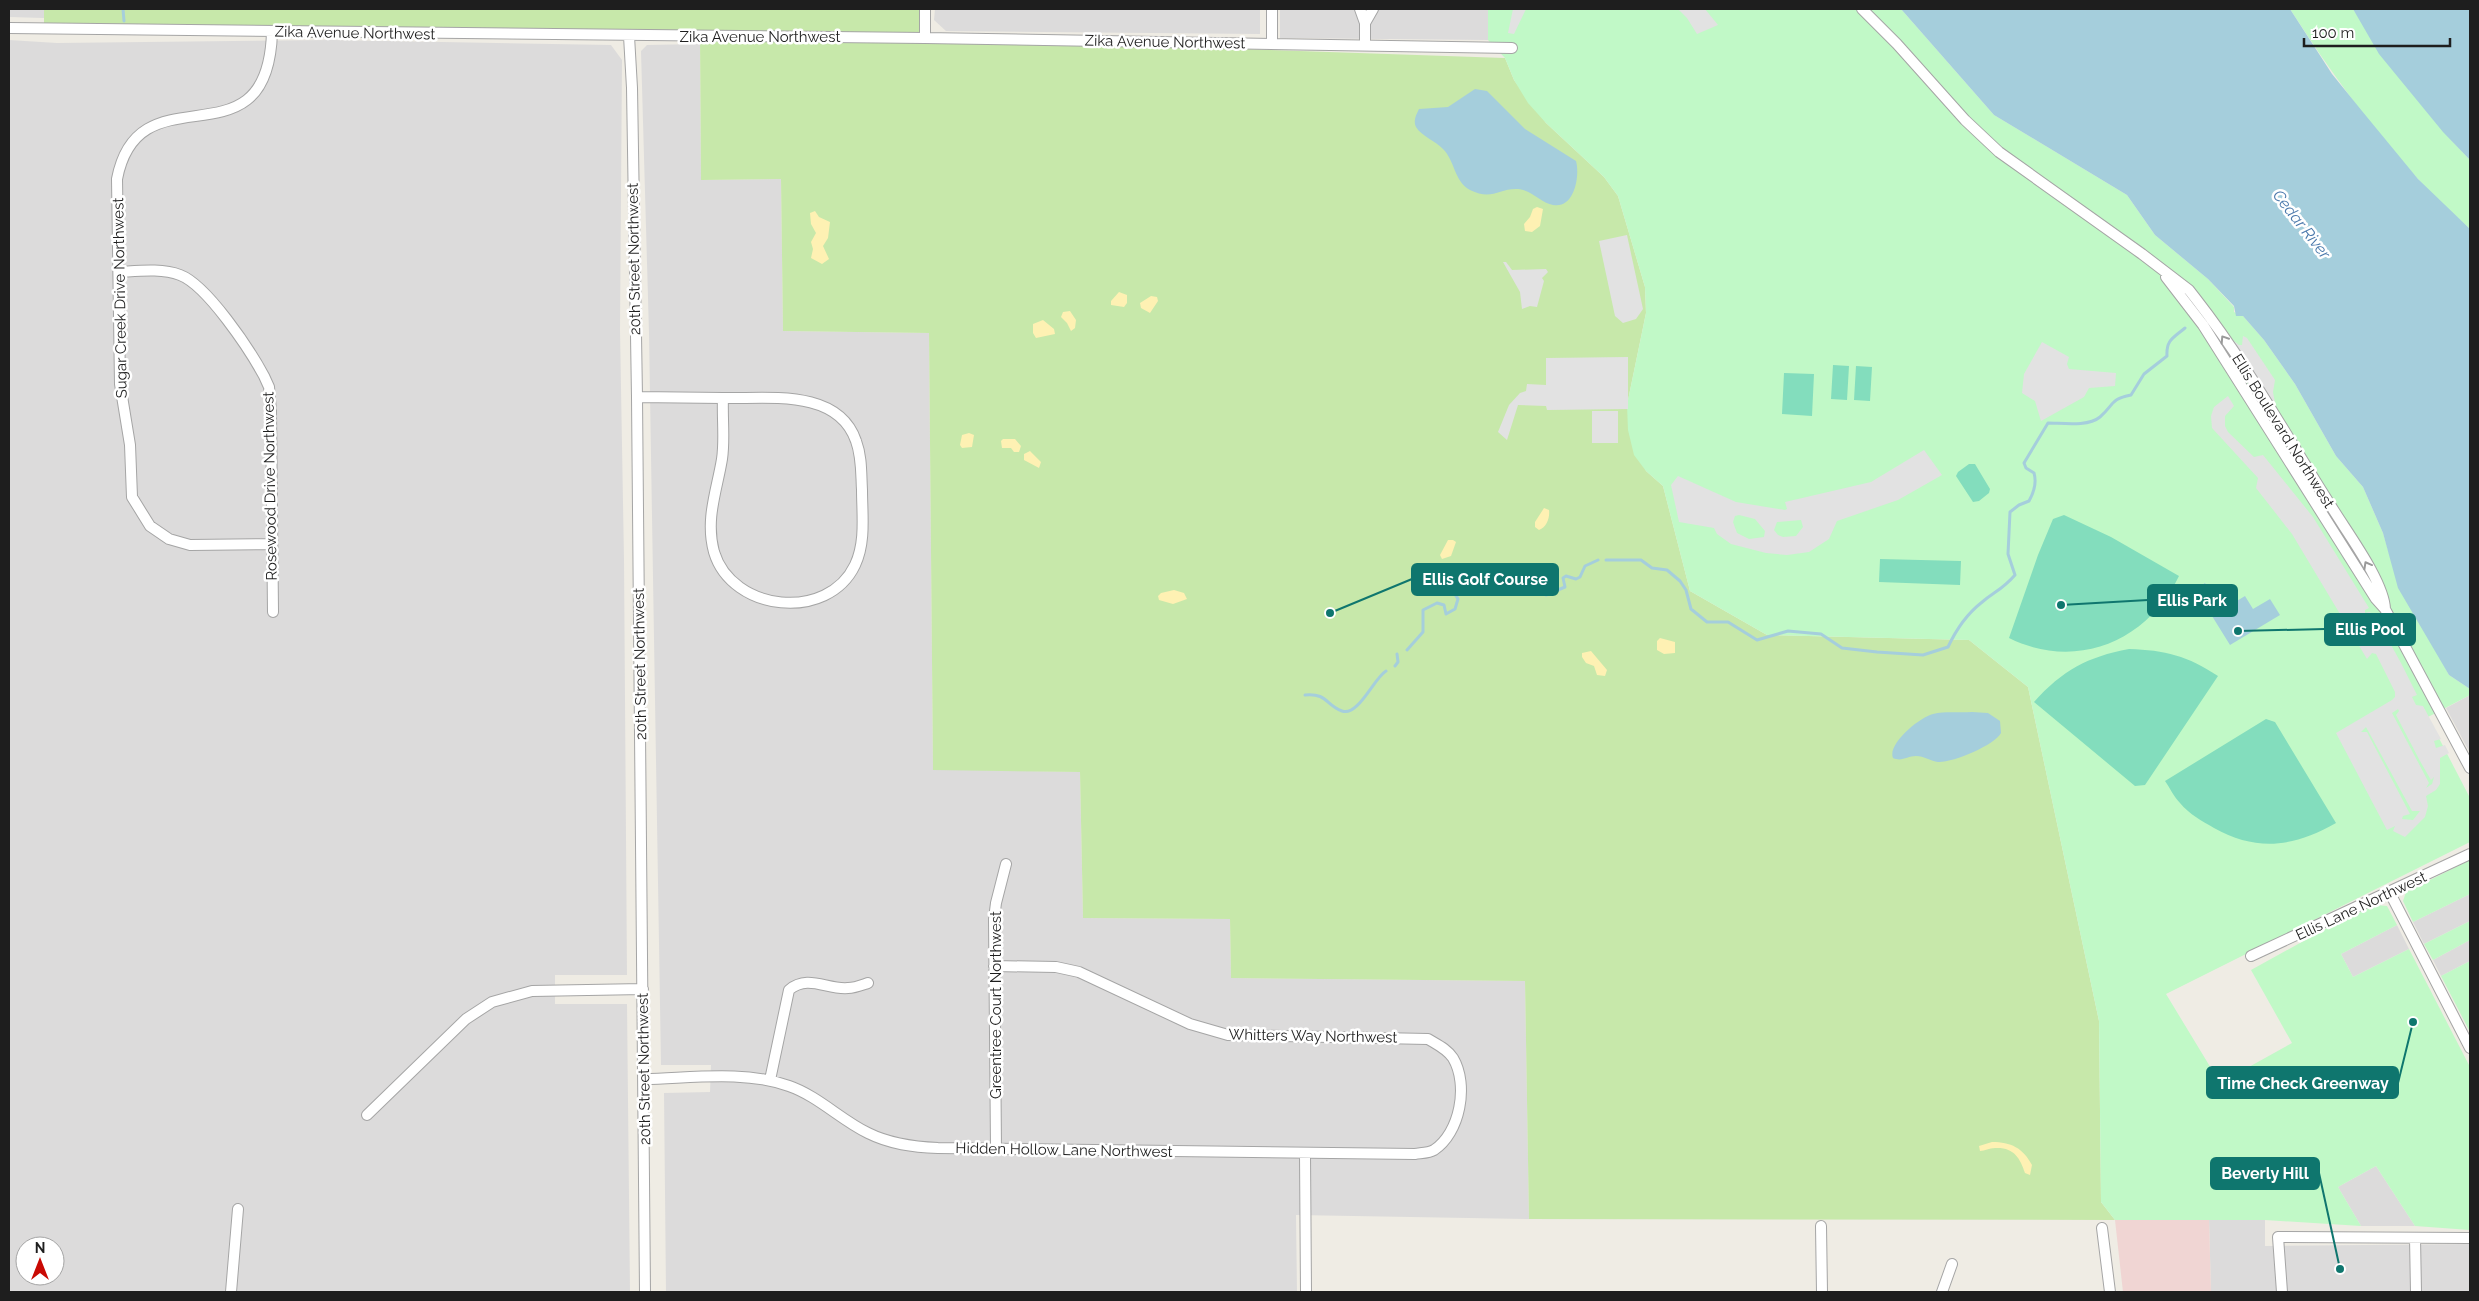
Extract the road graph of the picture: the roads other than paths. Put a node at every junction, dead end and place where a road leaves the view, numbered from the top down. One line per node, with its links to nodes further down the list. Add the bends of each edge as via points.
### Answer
1 (925, 9): 10 (street)
2 (1272, 9): 11 (street)
3 (1360, 9): 6 (street)
4 (1373, 9): 6 (street)
5 (1862, 9): 19 (street, Ellis Boulevard Northwest, via 1999,152 2159,268 2203,325 2376,599 2386,609)
6 (1365, 23): 12 (street)
7 (9, 28): 8 (street, Zika Avenue Northwest)
8 (272, 32): 9 (street, Zika Avenue Northwest); 14 (street, Sugar Creek Drive Northwest, via 266,76 253,95 235,109 164,121 147,128 133,141 117,178)
9 (629, 36): 10 (street, Zika Avenue Northwest); 15 (street, 20th Street Northwest)
10 (925, 38): 11 (street, Zika Avenue Northwest)
11 (1272, 44): 12 (street, Zika Avenue Northwest)
12 (1365, 46): 13 (street, Zika Avenue Northwest)
13 (1512, 48)
14 (119, 272): 17 (street, Rosewood Drive Northwest, via 160,271 181,275 198,286 264,376 271,399); 17 (street, Sugar Creek Drive Northwest, via 122,400 130,445 130,485 140,512 159,534 179,543)
15 (637, 397): 16 (street); 26 (street, 20th Street Northwest)
16 (723, 398): 16 (street, via 722,458 711,508 713,542 719,565 728,578 756,598 792,602 823,595 846,579 855,565 861,544 861,468 851,430 829,408 814,402)
17 (272, 544): 18 (street, Rosewood Drive Northwest)
18 (273, 612)
19 (2470, 768)
20 (2470, 854): 22 (street, Ellis Lane Northwest)
21 (1006, 864): 24 (street, Greentree Court Northwest, via 996,903)
22 (2390, 893): 23 (street, Ellis Lane Northwest); 27 (street)
23 (2252, 956)
24 (994, 966): 30 (street, Whitters Way Northwest, via 1056,967 1079,972 1190,1024 1228,1035 1428,1039 1452,1057 1458,1068); 32 (street, Greentree Court Northwest)
25 (868, 983): 29 (street, via 848,988 809,982 789,990)
26 (643, 989): 28 (street, 20th Street Northwest); 31 (street, via 532,991 492,1002 466,1019)
27 (2470, 1048)
28 (645, 1079): 29 (street, Hidden Hollow Lane Northwest); 41 (street, 20th Street Northwest)
29 (770, 1080): 32 (street, Hidden Hollow Lane Northwest, via 792,1087 888,1142 912,1147)
30 (1460, 1093): 33 (street, Hidden Hollow Lane Northwest, via 1453,1131 1432,1152)
31 (368, 1115)
32 (996, 1148): 33 (street, Hidden Hollow Lane Northwest)
33 (1305, 1154): 42 (street)
34 (238, 1209): 40 (street)
35 (1821, 1226): 43 (street)
36 (2102, 1228): 45 (street)
37 (2415, 1238): 38 (street); 46 (street, via 2278,1237); 47 (street)
38 (2470, 1238)
39 (1952, 1264): 44 (street)
40 (231, 1292)
41 (645, 1292)
42 (1306, 1292)
43 (1822, 1292)
44 (1942, 1292)
45 (2110, 1292)
46 (2282, 1292)
47 (2416, 1292)

